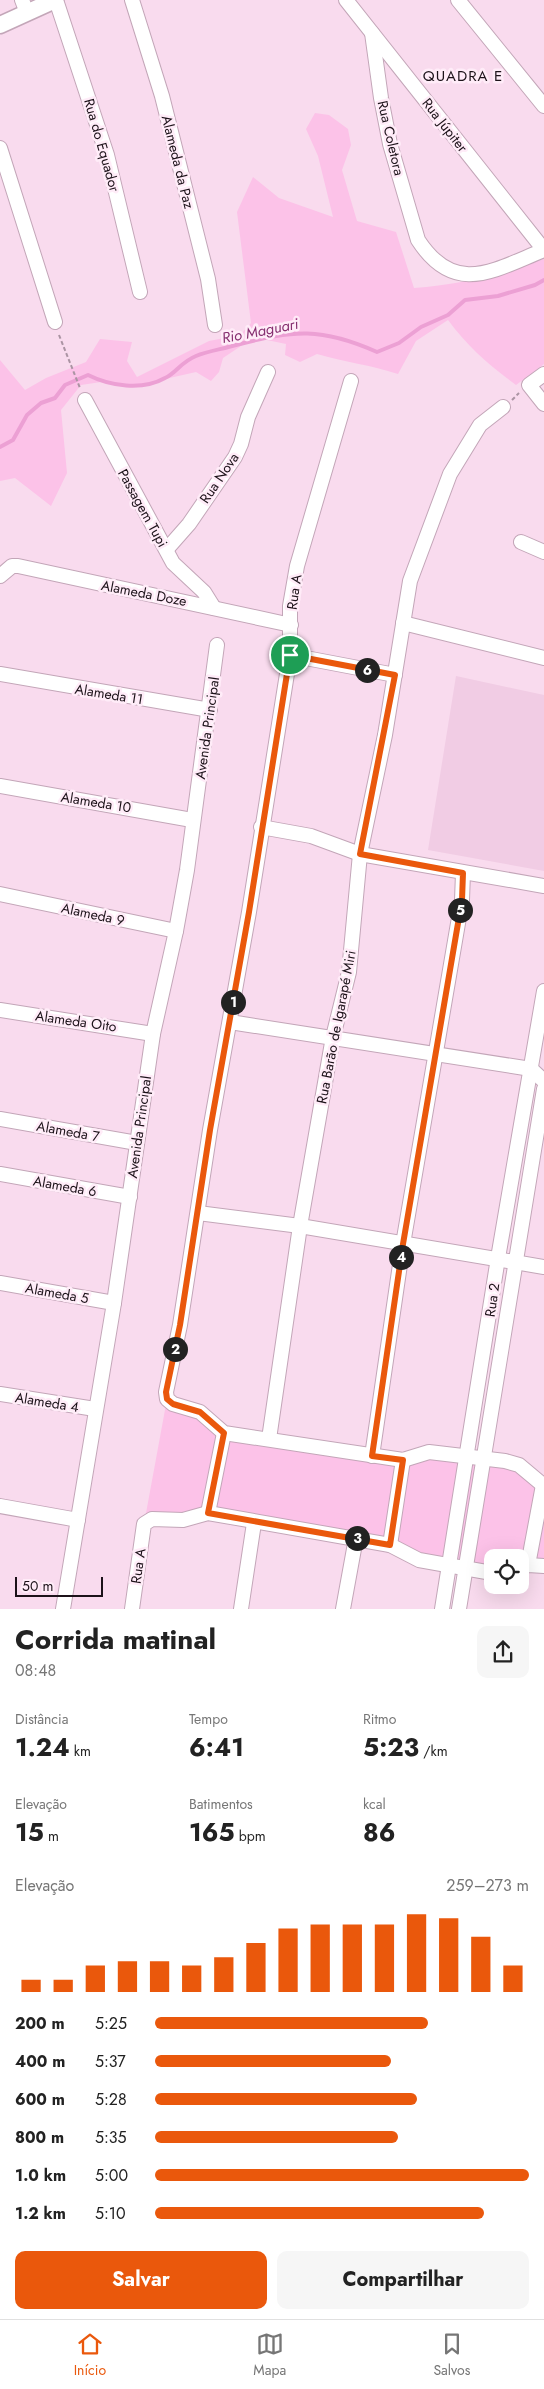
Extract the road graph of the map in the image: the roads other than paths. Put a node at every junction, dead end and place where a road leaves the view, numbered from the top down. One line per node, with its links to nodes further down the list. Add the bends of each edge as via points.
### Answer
1 (55, 0): 5 (main road); 11 (street, Rua do Equador, via 107,155)
2 (132, 0): 13 (street, Alameda da Paz, via 162,96 206,270)
3 (346, 0): 7 (street, Rua Júpiter)
4 (458, 0): 8 (street)
5 (24, 7): 6 (main road)
6 (0, 25)
7 (372, 33): 10 (street, Rua Júpiter); 10 (street, Rua Coletora, via 390,144 418,240 425,251 441,267 459,275 469,275)
8 (544, 106)
9 (0, 148): 12 (street)
10 (544, 250)
11 (140, 292)
12 (56, 322)
13 (215, 325)
14 (268, 372): 21 (street, Rua Nova, via 235,457 189,524)
15 (544, 374): 18 (street, via 529,385)
16 (351, 381): 26 (street, Rua A, via 297,566)
17 (85, 400): 21 (street, Passagem Tupi)
18 (544, 404)
19 (503, 407): 25 (street, Rua Barão de Igarapé Miri, via 480,425 450,474 410,581)
20 (520, 542): 22 (street)
21 (167, 549): 24 (street, Passagem Tupi, via 173,564 204,592)
22 (544, 552)
23 (0, 576): 24 (street, Alameda Doze, via 12,566 18,566)
24 (214, 608): 26 (street, Alameda Doze)
25 (402, 623): 29 (street); 30 (street, Rua Barão de Igarapé Miri)
26 (290, 625): 28 (street, Rua A)
27 (217, 645): 32 (street, Avenida Principal)
28 (290, 655): 30 (street); 35 (street, Rua A)
29 (544, 658)
30 (395, 675): 36 (street, Rua Barão de Igarapé Miri)
31 (4, 676): 32 (street, Alameda 11)
32 (210, 710): 34 (street, Avenida Principal)
33 (0, 786): 34 (street, Alameda 10)
34 (192, 820): 40 (street, Avenida Principal)
35 (261, 827): 36 (street, via 311,836); 43 (street, Rua A)
36 (360, 854): 37 (street); 45 (street, Rua Barão de Igarapé Miri, via 349,972)
37 (463, 873): 38 (street); 46 (street, via 462,900)
38 (544, 886)
39 (5, 895): 40 (street, Alameda 9)
40 (176, 931): 44 (street, Avenida Principal)
41 (544, 991): 47 (street, Rua 2)
42 (0, 1010): 44 (street, Alameda Oito)
43 (230, 1022): 45 (street); 54 (street, Rua A)
44 (153, 1034): 51 (street, Avenida Principal)
45 (333, 1037): 46 (street); 55 (street, Rua Barão de Igarapé Miri)
46 (435, 1054): 47 (street); 56 (street)
47 (531, 1070): 48 (street); 57 (street, Rua 2)
48 (544, 1081)
49 (544, 1089): 58 (street, Rua 2)
50 (0, 1119): 51 (street, Alameda 7)
51 (137, 1143): 53 (street, Avenida Principal)
52 (0, 1174): 53 (street, Alameda 6)
53 (130, 1197): 61 (street, Avenida Principal)
54 (198, 1213): 55 (street); 64 (street, Rua A, via 166,1392 167,1399 173,1404 200,1412)
55 (300, 1226): 56 (street); 65 (street, Rua Barão de Igarapé Miri)
56 (403, 1244): 57 (street); 66 (street)
57 (498, 1258): 58 (street); 67 (street, Rua 2)
58 (514, 1262): 59 (street); 69 (street, Rua 2)
59 (544, 1267)
60 (0, 1283): 61 (street, Alameda 5)
61 (114, 1303): 63 (street, Avenida Principal)
62 (0, 1394): 63 (street, Alameda 4)
63 (95, 1409): 73 (street, Avenida Principal)
64 (224, 1433): 65 (street); 72 (street)
65 (269, 1439): 66 (street)
66 (372, 1456): 68 (street)
67 (467, 1458): 68 (street, via 429,1452); 69 (street); 78 (street, Rua 2)
68 (403, 1460): 76 (street)
69 (483, 1460): 70 (street, via 514,1463); 81 (street, Rua 2)
70 (544, 1485): 77 (street)
71 (0, 1506): 73 (street)
72 (208, 1513): 74 (street); 84 (street, Rua A, via 183,1520 152,1519 144,1524)
73 (78, 1520): 83 (street, Avenida Principal)
74 (254, 1522): 75 (street); 85 (street)
75 (356, 1538): 76 (street); 86 (street)
76 (390, 1545): 78 (street, via 412,1557)
77 (528, 1549)
78 (449, 1566): 81 (street); 87 (street, Rua 2)
79 (529, 1566): 80 (street)
80 (544, 1566)
81 (465, 1569): 82 (street); 88 (street, Rua 2)
82 (484, 1572)
83 (63, 1609)
84 (132, 1609)
85 (241, 1609)
86 (343, 1609)
87 (442, 1609)
88 (459, 1609)

